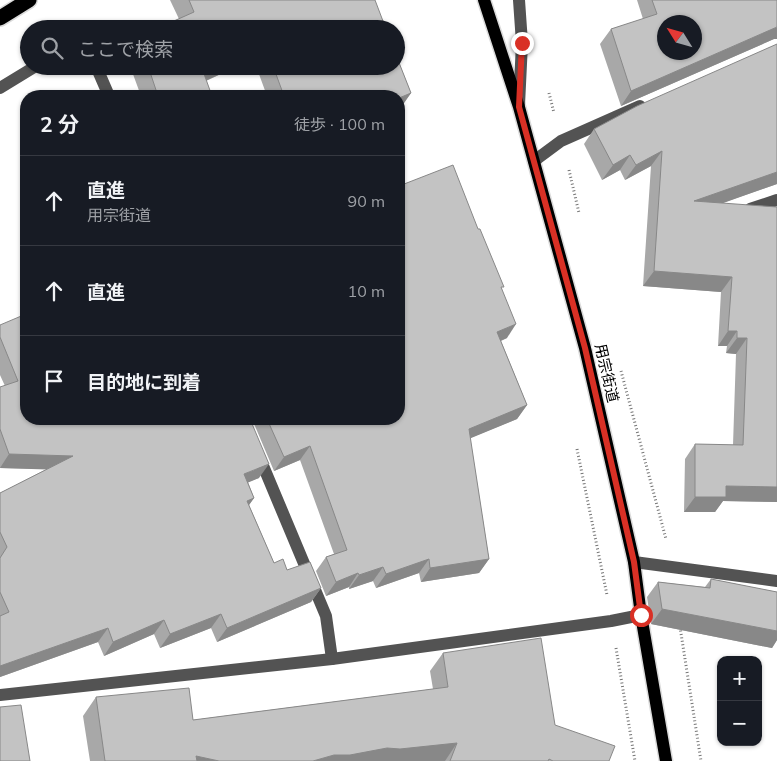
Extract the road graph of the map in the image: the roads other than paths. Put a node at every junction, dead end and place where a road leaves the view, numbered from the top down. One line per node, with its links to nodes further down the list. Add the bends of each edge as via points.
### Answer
1 (29, 0): 4 (highway)
2 (484, 0): 10 (main road, 用宗街道)
3 (519, 0): 10 (street, via 522,43)
4 (0, 18)
5 (21, 75): 7 (street)
6 (100, 75): 8 (street)
7 (0, 88)
8 (106, 90)
9 (650, 101): 11 (street, via 561,141)
10 (519, 107): 11 (main road, 用宗街道)
11 (534, 161): 15 (main road, 用宗街道, via 585,348)
12 (777, 200): 13 (street)
13 (750, 210)
14 (254, 446): 18 (street, via 326,616)
15 (634, 562): 16 (street); 17 (main road, 用宗街道)
16 (777, 581)
17 (641, 615): 18 (street); 20 (main road, 用宗街道)
18 (332, 659): 19 (street)
19 (0, 695)
20 (666, 761)

